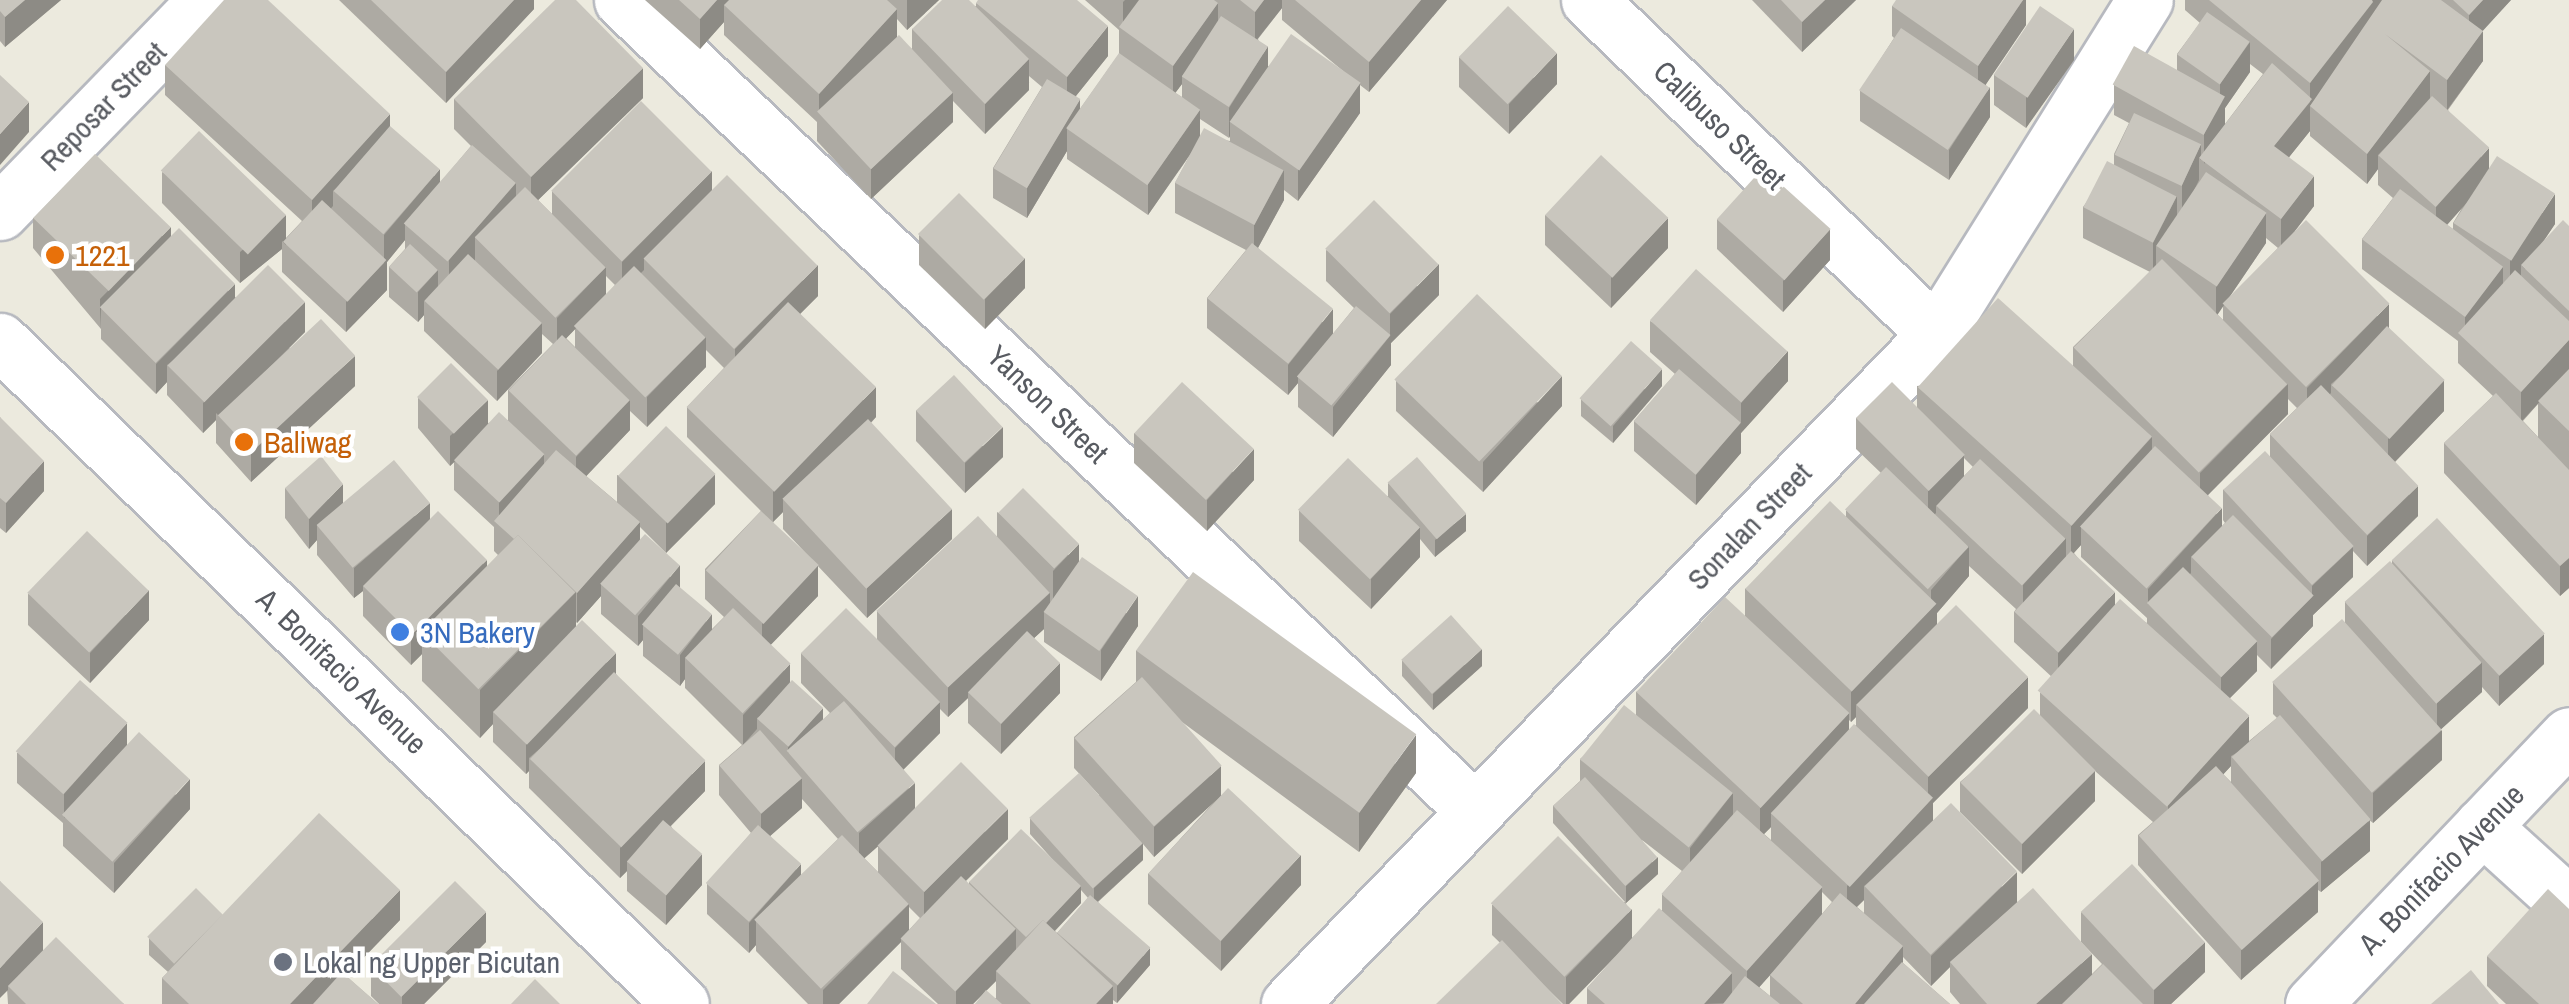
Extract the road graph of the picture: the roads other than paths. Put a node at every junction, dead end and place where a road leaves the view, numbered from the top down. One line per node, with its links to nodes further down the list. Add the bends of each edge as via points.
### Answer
1 (206, 0): 5 (street, Reposar Street)
2 (622, 0): 9 (street, Yanson Street)
3 (1590, 0): 6 (street, Calibuso Street)
4 (2145, 0): 6 (street, Sonalan Street)
5 (0, 212)
6 (1936, 334): 9 (street, Sonalan Street)
7 (0, 341): 12 (street, A. Bonifacio Avenue)
8 (2569, 735): 10 (street, A. Bonifacio Avenue)
9 (1473, 809): 13 (street, Sonalan Street)
10 (2482, 826): 11 (street); 14 (street, A. Bonifacio Avenue)
11 (2569, 905)
12 (680, 1004)
13 (1289, 1004)
14 (2313, 1004)

